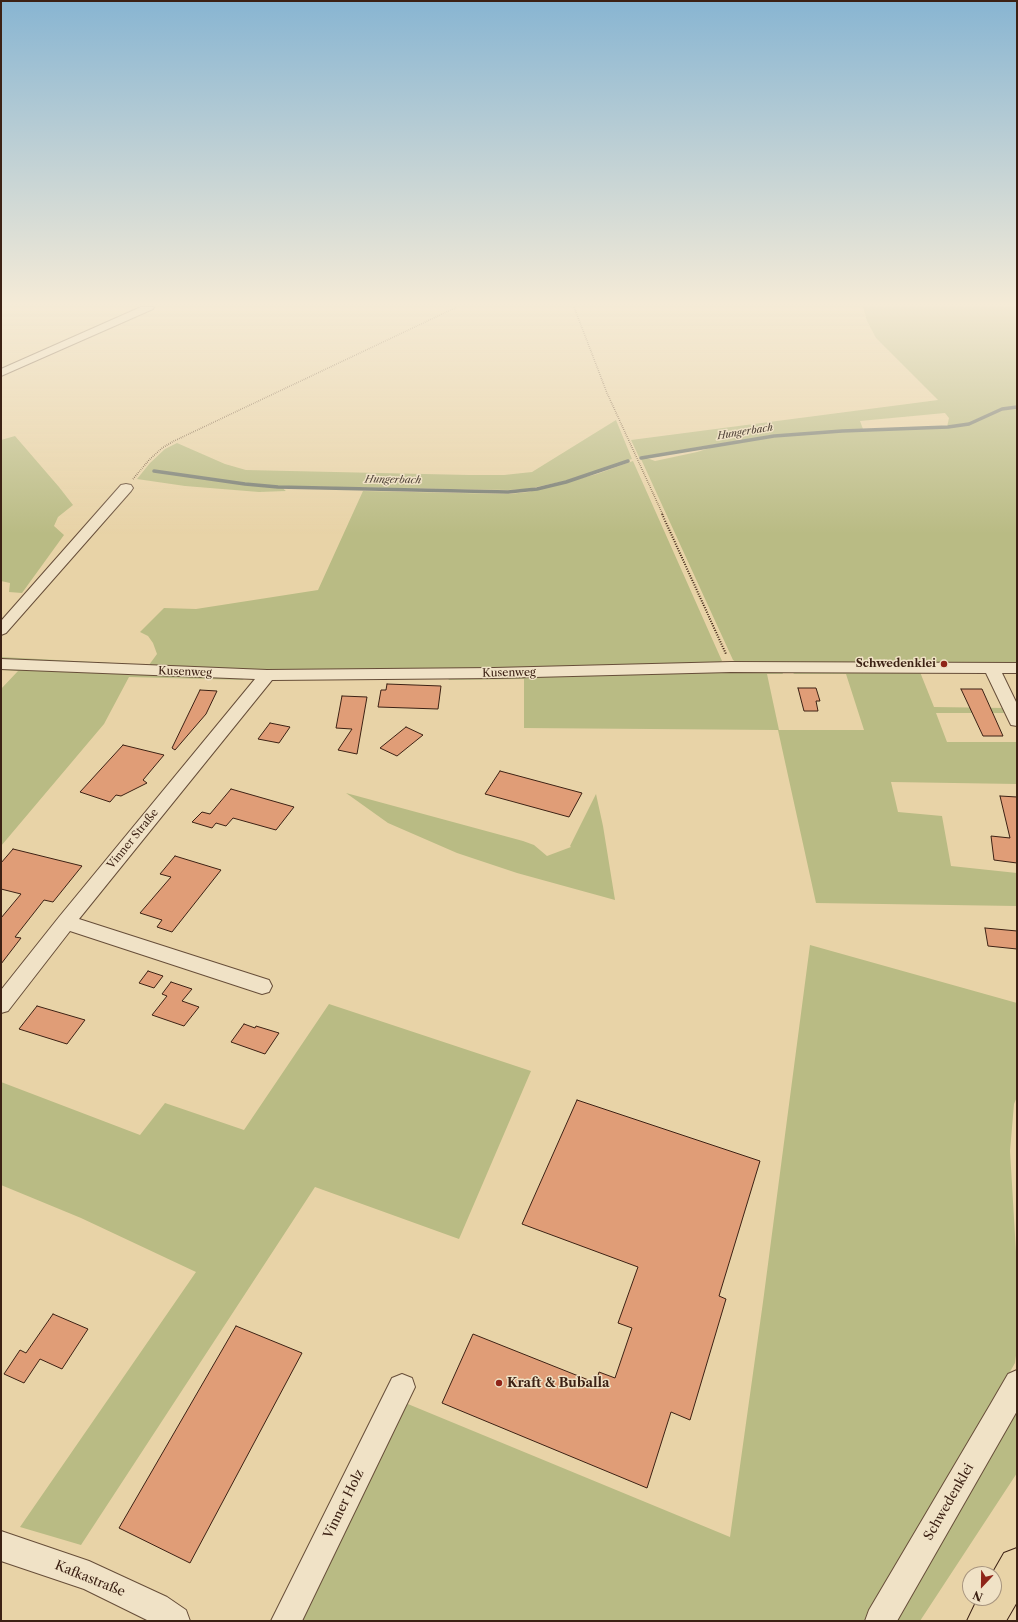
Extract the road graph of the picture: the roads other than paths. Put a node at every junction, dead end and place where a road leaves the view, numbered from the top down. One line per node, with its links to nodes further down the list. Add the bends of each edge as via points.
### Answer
1 (126, 488): 2 (street)
2 (1, 630)
3 (1, 664): 6 (street, Kusenweg)
4 (992, 668): 5 (street, Kusenweg); 6 (street, Kusenweg, via 731,667); 7 (street)
5 (1017, 668)
6 (267, 675): 8 (street, Vinner Straße)
7 (1017, 721)
8 (66, 922): 9 (street); 10 (street, Vinner Straße)
9 (262, 986)
10 (1, 1004)
11 (1017, 1382): 17 (street, Schwedenklei)
12 (402, 1387): 16 (street, Vinner Holz)
13 (1, 1546): 15 (street, Kafkastraße, via 89,1576 156,1608)
14 (1017, 1566): 18 (highway)
15 (175, 1621)
16 (286, 1621)
17 (880, 1621)
18 (986, 1621)

